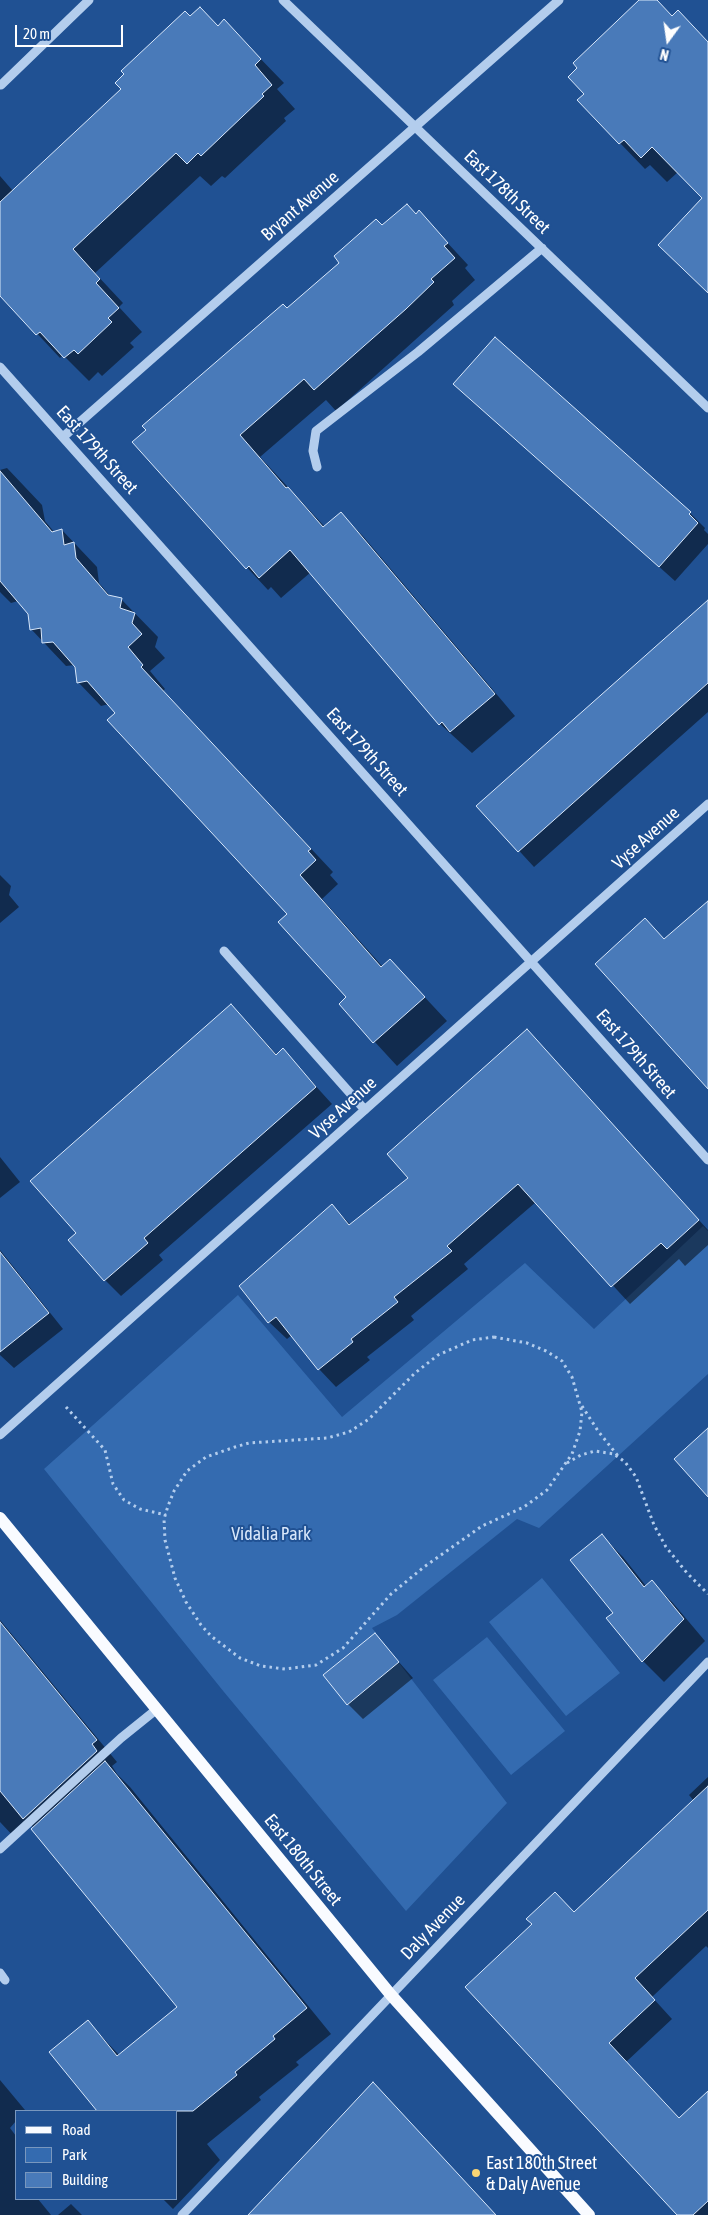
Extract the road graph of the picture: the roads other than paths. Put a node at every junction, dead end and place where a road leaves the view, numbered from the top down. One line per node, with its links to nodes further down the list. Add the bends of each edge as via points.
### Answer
1 (89, 0): 4 (street)
2 (283, 0): 5 (street, East 178th Street)
3 (559, 0): 5 (street, Bryant Avenue)
4 (1, 84)
5 (415, 126): 6 (street, East 178th Street); 9 (street, Bryant Avenue)
6 (542, 248): 8 (street, East 178th Street); 10 (street, via 418,352 316,431 313,451)
7 (0, 367): 9 (street, East 179th Street)
8 (708, 408)
9 (63, 436): 13 (street, East 179th Street)
10 (317, 467)
11 (708, 804): 13 (street, Vyse Avenue)
12 (224, 951): 14 (street)
13 (532, 962): 14 (street, Vyse Avenue); 15 (street, East 179th Street)
14 (365, 1110): 16 (street, Vyse Avenue)
15 (708, 1160)
16 (0, 1435)
17 (0, 1518): 19 (main road, East 180th Street)
18 (708, 1662): 21 (street, Daly Avenue)
19 (157, 1709): 20 (street); 21 (main road, East 180th Street)
20 (0, 1849)
21 (391, 1995): 22 (street, Daly Avenue); 23 (main road, East 180th Street)
22 (182, 2215)
23 (589, 2215)

